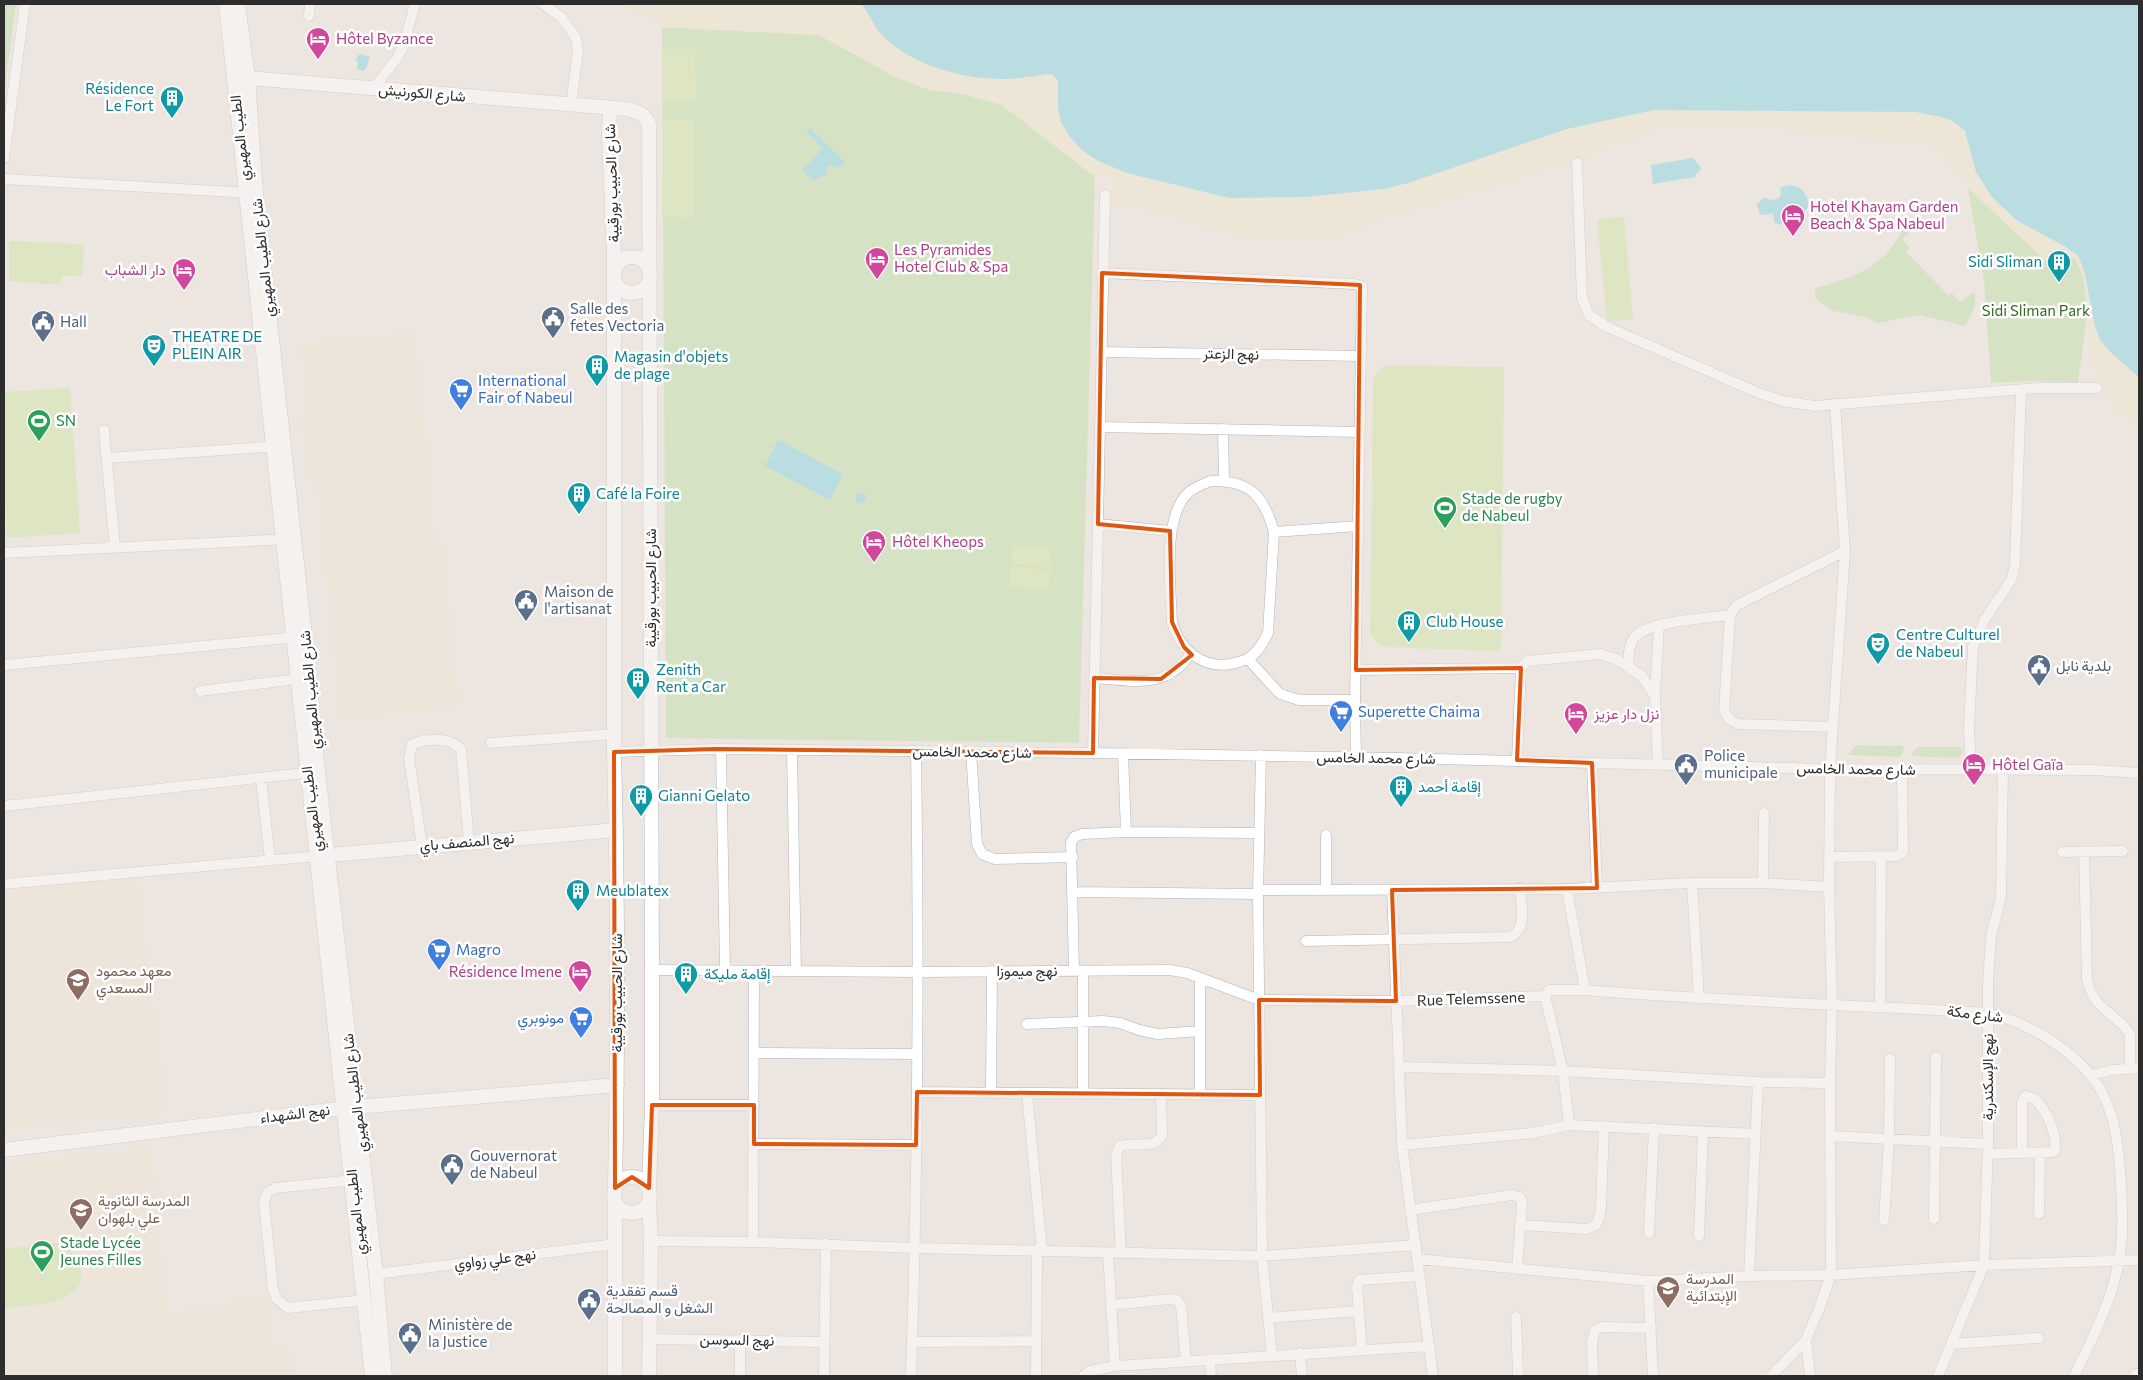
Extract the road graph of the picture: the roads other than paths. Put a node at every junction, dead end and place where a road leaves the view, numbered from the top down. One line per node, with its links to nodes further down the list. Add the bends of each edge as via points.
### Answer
1 (25, 4): 12 (street)
2 (226, 4): 8 (street, الطيب المهيري)
3 (238, 4): 8 (street, شارع الطيب المهيري)
4 (310, 4): 7 (street)
5 (414, 4): 9 (street, via 403,47)
6 (543, 4): 10 (street, via 561,17 576,38 578,50)
7 (308, 16)
8 (241, 79): 9 (street, شارع الكورنيش); 15 (street, شارع الطيب المهيري)
9 (373, 89): 10 (street, شارع الكورنيش)
10 (571, 105): 11 (street, شارع الكورنيش)
11 (610, 108): 18 (street, شارع الحبيب بورقيبة, via 639,112 647,118 651,129); 19 (street, شارع الحبيب بورقيبة)
12 (4, 158)
13 (1577, 163): 24 (street, via 1582,298 1589,316 1607,327 1761,394 1799,405)
14 (4, 179): 15 (street)
15 (251, 193): 29 (street, شارع الطيب المهيري)
16 (1105, 195): 17 (street)
17 (1102, 273): 20 (street); 21 (street, via 1360,284 1363,290)
18 (650, 274): 19 (street, via 644,262 632,257 619,262); 19 (street, via 645,287 632,292 620,287); 58 (street, شارع الحبيب بورقيبة)
19 (614, 275): 55 (street, شارع الحبيب بورقيبة)
20 (1102, 352): 21 (street, نهج الزعتر); 25 (street)
21 (1361, 356): 28 (street)
22 (2097, 388): 23 (street)
23 (2021, 390): 24 (street); 72 (street, via 2015,564 2012,579 1985,619 1973,646 1969,729)
24 (1835, 404): 38 (street)
25 (1100, 427): 26 (street); 32 (street)
26 (1223, 429): 28 (street); 31 (street)
27 (104, 430): 30 (street)
28 (1359, 432): 33 (street)
29 (279, 446): 30 (street); 36 (street, شارع الطيب المهيري)
30 (106, 458): 37 (street)
31 (1224, 481): 34 (street, via 1211,481 1188,493 1175,515); 35 (street, via 1245,485 1254,493 1270,517)
32 (1098, 524): 34 (street); 49 (street)
33 (1358, 526): 35 (street); 48 (street)
34 (1170, 532): 43 (street, via 1172,622 1176,636)
35 (1274, 532): 44 (street, via 1268,633)
36 (290, 539): 37 (street); 42 (street, شارع الطيب المهيري)
37 (115, 547): 39 (street)
38 (1845, 551): 40 (street, via 1737,606); 54 (street)
39 (4, 553)
40 (1730, 615): 41 (street); 54 (street, via 1724,710 1729,719 1738,724)
41 (1659, 625): 46 (street, via 1638,634 1629,645); 52 (street)
42 (300, 637): 45 (street); 50 (street, الطيب المهيري); 74 (street, شارع الطيب المهيري)
43 (1191, 653): 44 (street, via 1207,663 1221,666); 49 (street, via 1168,676 1151,682)
44 (1248, 659): 53 (street, via 1280,694 1299,700)
45 (4, 665)
46 (1628, 666): 47 (street, via 1600,654 1527,661); 52 (street, via 1642,676)
47 (1520, 668): 48 (street); 67 (street)
48 (1356, 670): 53 (street)
49 (1094, 678): 63 (street)
50 (298, 679): 51 (street); 74 (street, الطيب المهيري)
51 (200, 690)
52 (1655, 696): 69 (street)
53 (1355, 700): 66 (street)
54 (1832, 727): 70 (street)
55 (614, 734): 56 (street); 61 (street, شارع الحبيب بورقيبة)
56 (491, 743)
57 (721, 749): 58 (street, شارع محمد الخامس); 59 (street, شارع محمد الخامس); 107 (street)
58 (651, 750): 61 (street, شارع محمد الخامس); 106 (street, شارع الحبيب بورقيبة)
59 (792, 750): 60 (street, شارع محمد الخامس); 109 (street)
60 (916, 751): 62 (street, شارع محمد الخامس); 112 (street)
61 (614, 752): 79 (street, شارع الحبيب بورقيبة)
62 (971, 752): 63 (street, شارع محمد الخامس); 90 (street, via 976,844 982,854 996,859)
63 (1093, 753): 64 (street, شارع محمد الخامس)
64 (1124, 753): 65 (street, شارع محمد الخامس); 80 (street)
65 (1261, 756): 66 (street, شارع محمد الخامس); 81 (street)
66 (1356, 757): 67 (street, شارع محمد الخامس)
67 (1518, 760): 68 (street, شارع محمد الخامس)
68 (1592, 763): 69 (street, شارع محمد الخامس); 98 (street)
69 (1658, 764): 70 (street, شارع محمد الخامس)
70 (1830, 769): 71 (street, شارع محمد الخامس); 91 (street)
71 (1902, 770): 72 (street, شارع محمد الخامس); 89 (street, via 1904,849 1897,856)
72 (1971, 770): 73 (street, شارع محمد الخامس)
73 (2003, 770): 75 (street, شارع محمد الخامس); 121 (street, نهج الإسكندرية, via 2001,897 1991,936)
74 (313, 772): 76 (street); 88 (street, شارع الطيب المهيري)
75 (2139, 773)
76 (260, 778): 77 (street); 92 (street)
77 (4, 806)
78 (1764, 813): 94 (street)
79 (616, 830): 83 (street, نهج المنصف باي); 135 (street, شارع الحبيب بورقيبة)
80 (1126, 832): 81 (street); 90 (street, via 1076,835 1072,843)
81 (1259, 833): 103 (street)
82 (1326, 835): 100 (street)
83 (469, 842): 84 (street, نهج المنصف باي); 84 (street, via 461,750 453,743 430,741 412,744 409,758)
84 (422, 846): 88 (street, نهج المنصف باي)
85 (2123, 851): 87 (street)
86 (2062, 852): 87 (street)
87 (2084, 852): 130 (street, via 2090,993 2130,1034)
88 (323, 855): 92 (street); 145 (street, شارع الطيب المهيري)
89 (1881, 856): 91 (street); 120 (street)
90 (1073, 857): 102 (street)
91 (1829, 857): 96 (street)
92 (270, 860): 95 (street)
93 (1692, 883): 94 (street); 98 (street); 116 (street)
94 (1763, 883): 96 (street)
95 (4, 884)
96 (1829, 887): 119 (street)
97 (1567, 888): 98 (street); 99 (street); 114 (street)
98 (1597, 888)
99 (1520, 889): 101 (street); 104 (street, via 1522,926 1511,937)
100 (1326, 890): 101 (street); 103 (street)
101 (1392, 890): 104 (street)
102 (1074, 892): 103 (street); 111 (street)
103 (1258, 892): 117 (street)
104 (1394, 938): 105 (street); 118 (street)
105 (1306, 941)
106 (652, 970): 107 (street, نهج ميموزا); 143 (street, شارع الحبيب بورقيبة)
107 (725, 970): 108 (street, نهج ميموزا)
108 (754, 971): 109 (street, نهج ميموزا); 125 (street)
109 (796, 971): 112 (street, نهج ميموزا)
110 (992, 971): 111 (street, نهج ميموزا); 112 (street, نهج ميموزا); 137 (street)
111 (1078, 971): 113 (street, نهج ميموزا, via 1170,970); 122 (street)
112 (919, 972): 126 (street)
113 (1200, 978): 117 (street, نهج ميموزا); 124 (street)
114 (1585, 990): 115 (street, Rue Telemssene, via 1551,990); 116 (street, شارع مكة)
115 (1545, 996): 118 (street, Rue Telemssene); 131 (street)
116 (1699, 999): 119 (street, شارع مكة)
117 (1259, 1000): 118 (street, نهج ميموزا); 142 (street)
118 (1396, 1001): 129 (street)
119 (1832, 1004): 120 (street, شارع مكة); 134 (street)
120 (1880, 1006): 121 (street, شارع مكة)
121 (1988, 1013): 132 (street, شارع مكة, via 2011,1018 2033,1028); 157 (street, نهج الإسكندرية)
122 (1084, 1020): 123 (street); 124 (street, via 1120,1023 1158,1034); 139 (street)
123 (1027, 1024)
124 (1200, 1031): 141 (street)
125 (754, 1053): 126 (street); 144 (street)
126 (916, 1054): 136 (street)
127 (1936, 1057): 153 (street)
128 (1890, 1059): 152 (street)
129 (1399, 1067): 131 (street); 156 (street)
130 (2135, 1068): 132 (street)
131 (1562, 1071): 133 (street); 146 (street)
132 (2092, 1075): 182 (street, شارع مكة, via 2109,1108 2118,1155 2122,1202)
133 (1758, 1082): 134 (street); 150 (street)
134 (1830, 1083): 151 (street)
135 (617, 1085): 145 (street, نهج الشهداء); 162 (street, شارع الحبيب بورقيبة)
136 (917, 1092): 137 (street); 155 (street)
137 (992, 1093): 138 (street)
138 (1027, 1093): 139 (street); 177 (street)
139 (1083, 1094): 140 (street)
140 (1161, 1094): 141 (street); 178 (street, via 1160,1139 1151,1144 1125,1144 1117,1150)
141 (1200, 1095): 142 (street)
142 (1260, 1095): 180 (street)
143 (652, 1105): 144 (street); 163 (street, شارع الحبيب بورقيبة)
144 (754, 1105): 154 (street)
145 (351, 1108): 158 (street, نهج الشهداء); 161 (street, الطيب المهيري); 186 (street, شارع الطيب المهيري)
146 (1569, 1125): 147 (street); 156 (street, via 1533,1133)
147 (1604, 1126): 148 (street); 168 (street, via 1600,1208 1596,1226)
148 (1654, 1128): 149 (street); 169 (street)
149 (1703, 1131): 150 (street); 170 (street)
150 (1756, 1134): 189 (street)
151 (1830, 1136): 152 (street); 187 (street)
152 (1889, 1139): 153 (street); 167 (street)
153 (1936, 1141): 157 (street); 166 (street)
154 (754, 1144): 155 (street); 172 (street)
155 (916, 1145): 176 (street)
156 (1402, 1145): 164 (street)
157 (1988, 1149): 159 (street); 184 (street, نهج الإسكندرية)
158 (4, 1150)
159 (2022, 1153): 160 (street); 160 (street, via 2022,1102 2025,1096 2034,1098 2055,1135 2055,1150)
160 (2040, 1153): 165 (street)
161 (353, 1180): 191 (street, الطيب المهيري); 191 (street, via 275,1188 268,1192 264,1202 272,1290 288,1308)
162 (615, 1195): 163 (street, via 625,1212 632,1213 639,1212); 163 (street, via 625,1178 632,1177 645,1182); 173 (street, شارع الحبيب بورقيبة)
163 (649, 1195): 171 (street, شارع الحبيب بورقيبة)
164 (1410, 1210): 168 (street, via 1516,1195 1522,1201); 175 (street)
165 (2039, 1214)
166 (1934, 1219)
167 (1884, 1220)
168 (1520, 1226): 185 (street)
169 (1649, 1233)
170 (1699, 1236)
171 (651, 1241): 172 (street); 198 (street, شارع الحبيب بورقيبة)
172 (754, 1242): 174 (street)
173 (615, 1244): 186 (street, نهج علي زواوي); 214 (street, شارع الحبيب بورقيبة)
174 (826, 1244): 176 (street); 202 (street)
175 (1416, 1245): 180 (street); 181 (street)
176 (916, 1248): 177 (street); 203 (street)
177 (1040, 1251): 179 (street); 201 (street)
178 (1121, 1252): 179 (street); 180 (street)
179 (1108, 1253): 192 (street)
180 (1262, 1256): 195 (street)
181 (1418, 1259): 185 (street); 188 (street)
182 (2120, 1259): 183 (street); 184 (street); 230 (street, شارع مكة, via 2110,1298)
183 (2139, 1260)
184 (1984, 1265): 187 (street); 204 (street, نهج الإسكندرية)
185 (1518, 1269): 190 (street)
186 (376, 1274): 213 (street, شارع الطيب المهيري)
187 (1831, 1275): 189 (street); 200 (street)
188 (1420, 1276): 193 (street, via 1360,1280 1357,1287); 205 (street)
189 (1749, 1276): 190 (street)
190 (1648, 1281): 196 (street)
191 (365, 1300): 212 (street, الطيب المهيري)
192 (1111, 1305): 210 (street, via 1177,1300 1181,1306); 211 (street)
193 (1358, 1311): 195 (street); 206 (street)
194 (1516, 1317): 224 (street)
195 (1268, 1318): 208 (street)
196 (1651, 1328): 225 (street, via 1598,1328 1592,1342); 226 (street)
197 (2039, 1338): 204 (street)
198 (650, 1339): 199 (street, نهج السوسن); 215 (street, شارع الحبيب بورقيبة)
199 (740, 1340): 202 (street, نهج السوسن); 216 (street)
200 (1806, 1340): 227 (street); 228 (street)
201 (1036, 1341): 203 (street); 219 (street)
202 (824, 1342): 217 (street)
203 (912, 1342): 218 (street)
204 (1952, 1344): 229 (street, نهج الإسكندرية)
205 (1430, 1346): 206 (street); 223 (street)
206 (1362, 1350): 207 (street)
207 (1300, 1353): 208 (street); 222 (street)
208 (1272, 1355): 209 (street)
209 (1210, 1359): 210 (street); 221 (street)
210 (1186, 1361): 211 (street)
211 (1115, 1366): 220 (street, via 1090,1370)
212 (372, 1376)
213 (384, 1376)
214 (615, 1376)
215 (649, 1376)
216 (740, 1376)
217 (824, 1376)
218 (910, 1376)
219 (1036, 1376)
220 (1084, 1376)
221 (1211, 1376)
222 (1302, 1376)
223 (1433, 1376)
224 (1518, 1376)
225 (1593, 1376)
226 (1653, 1376)
227 (1771, 1376)
228 (1810, 1376)
229 (1938, 1376)
230 (2074, 1376)

